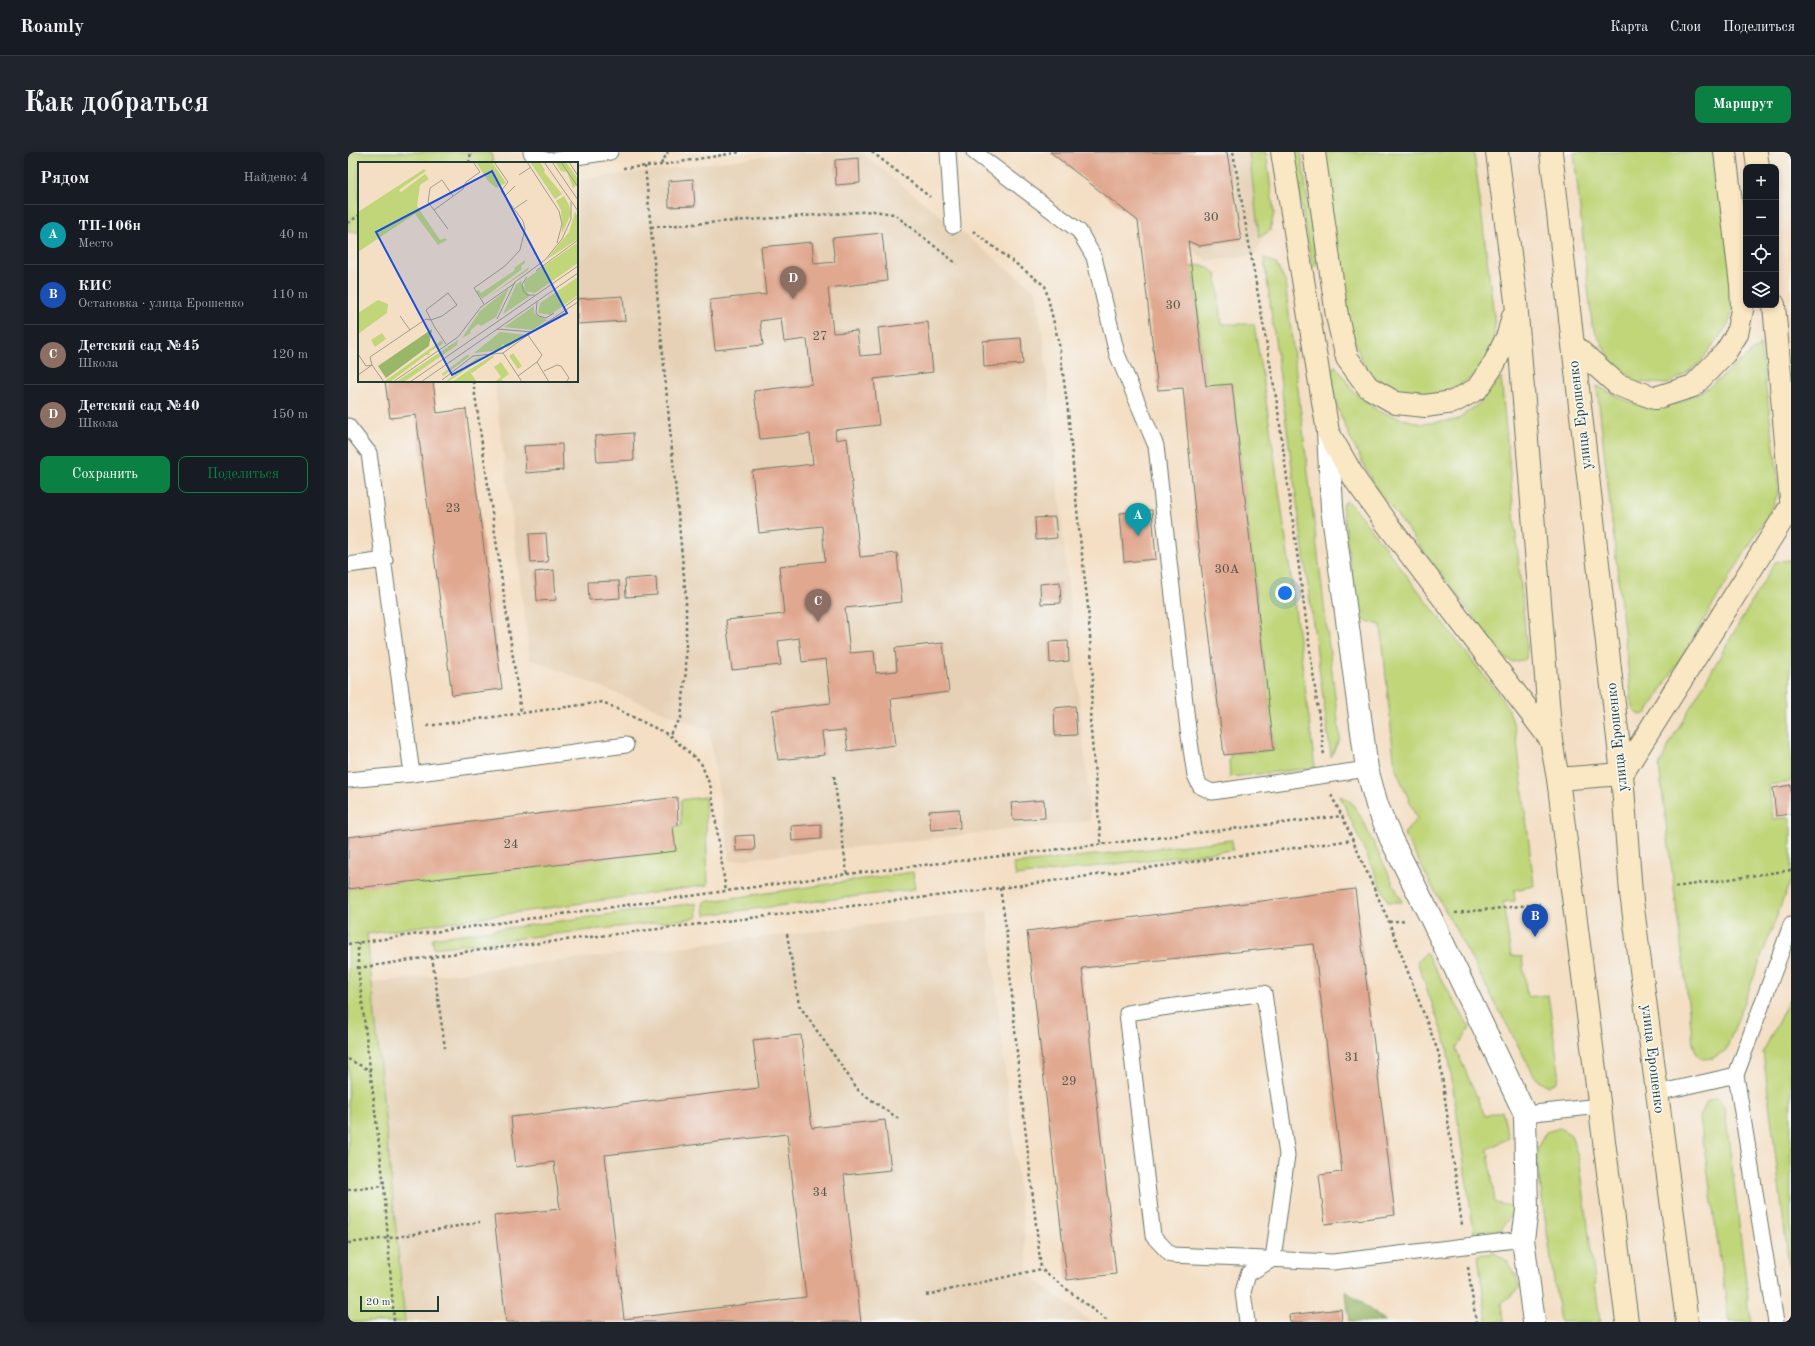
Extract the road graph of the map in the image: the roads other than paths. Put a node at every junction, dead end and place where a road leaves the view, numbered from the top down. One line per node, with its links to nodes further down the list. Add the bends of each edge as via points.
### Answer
1 (531, 152): 2 (lane, via 548,161)
2 (603, 152)
3 (948, 152): 12 (lane)
4 (974, 152): 24 (lane, via 1079,231 1094,257 1118,354 1156,446 1188,729 1195,775 1200,786 1212,792)
5 (1282, 152): 17 (main road)
6 (1314, 152): 13 (main road, via 1337,316 1347,358 1368,387 1396,403 1425,406 1453,402 1477,389 1494,364 1508,335)
7 (1497, 152): 13 (main road)
8 (1551, 152): 15 (main road, улица Ерошенко)
9 (1725, 152): 15 (main road, via 1742,310 1738,334 1726,353 1693,386 1655,398 1618,385)
10 (1756, 152): 11 (main road)
11 (1758, 164)
12 (953, 220)
13 (1516, 301): 22 (main road)
14 (1774, 308): 18 (main road)
15 (1573, 345): 26 (main road, улица Ерошенко)
16 (348, 426): 20 (lane, via 369,453)
17 (1328, 432): 22 (main road, via 1356,481 1387,524); 24 (street, via 1332,508)
18 (1791, 500)
19 (1791, 506): 26 (main road)
20 (384, 560): 21 (lane); 25 (lane)
21 (348, 564)
22 (1551, 740): 27 (main road)
23 (626, 745): 25 (lane)
24 (1367, 769): 33 (street, via 1377,805 1391,839)
25 (412, 774): 28 (lane)
26 (1622, 774): 27 (main road); 31 (main road, улица Ерошенко, via 1631,893)
27 (1558, 779): 32 (main road)
28 (348, 780)
29 (1791, 925): 30 (lane)
30 (1736, 1075): 31 (lane); 40 (lane)
31 (1657, 1093): 39 (main road, улица Ерошенко)
32 (1600, 1106): 33 (lane); 38 (main road)
33 (1525, 1114): 34 (street, via 1527,1210)
34 (1523, 1239): 35 (lane, via 1333,1262); 37 (street)
35 (1273, 1259): 35 (lane, via 1171,1255 1153,1236 1127,1013 1264,993 1287,1155); 36 (lane, via 1248,1274 1243,1292)
36 (1247, 1322)
37 (1534, 1322)
38 (1626, 1322)
39 (1687, 1322)
40 (1776, 1322)

